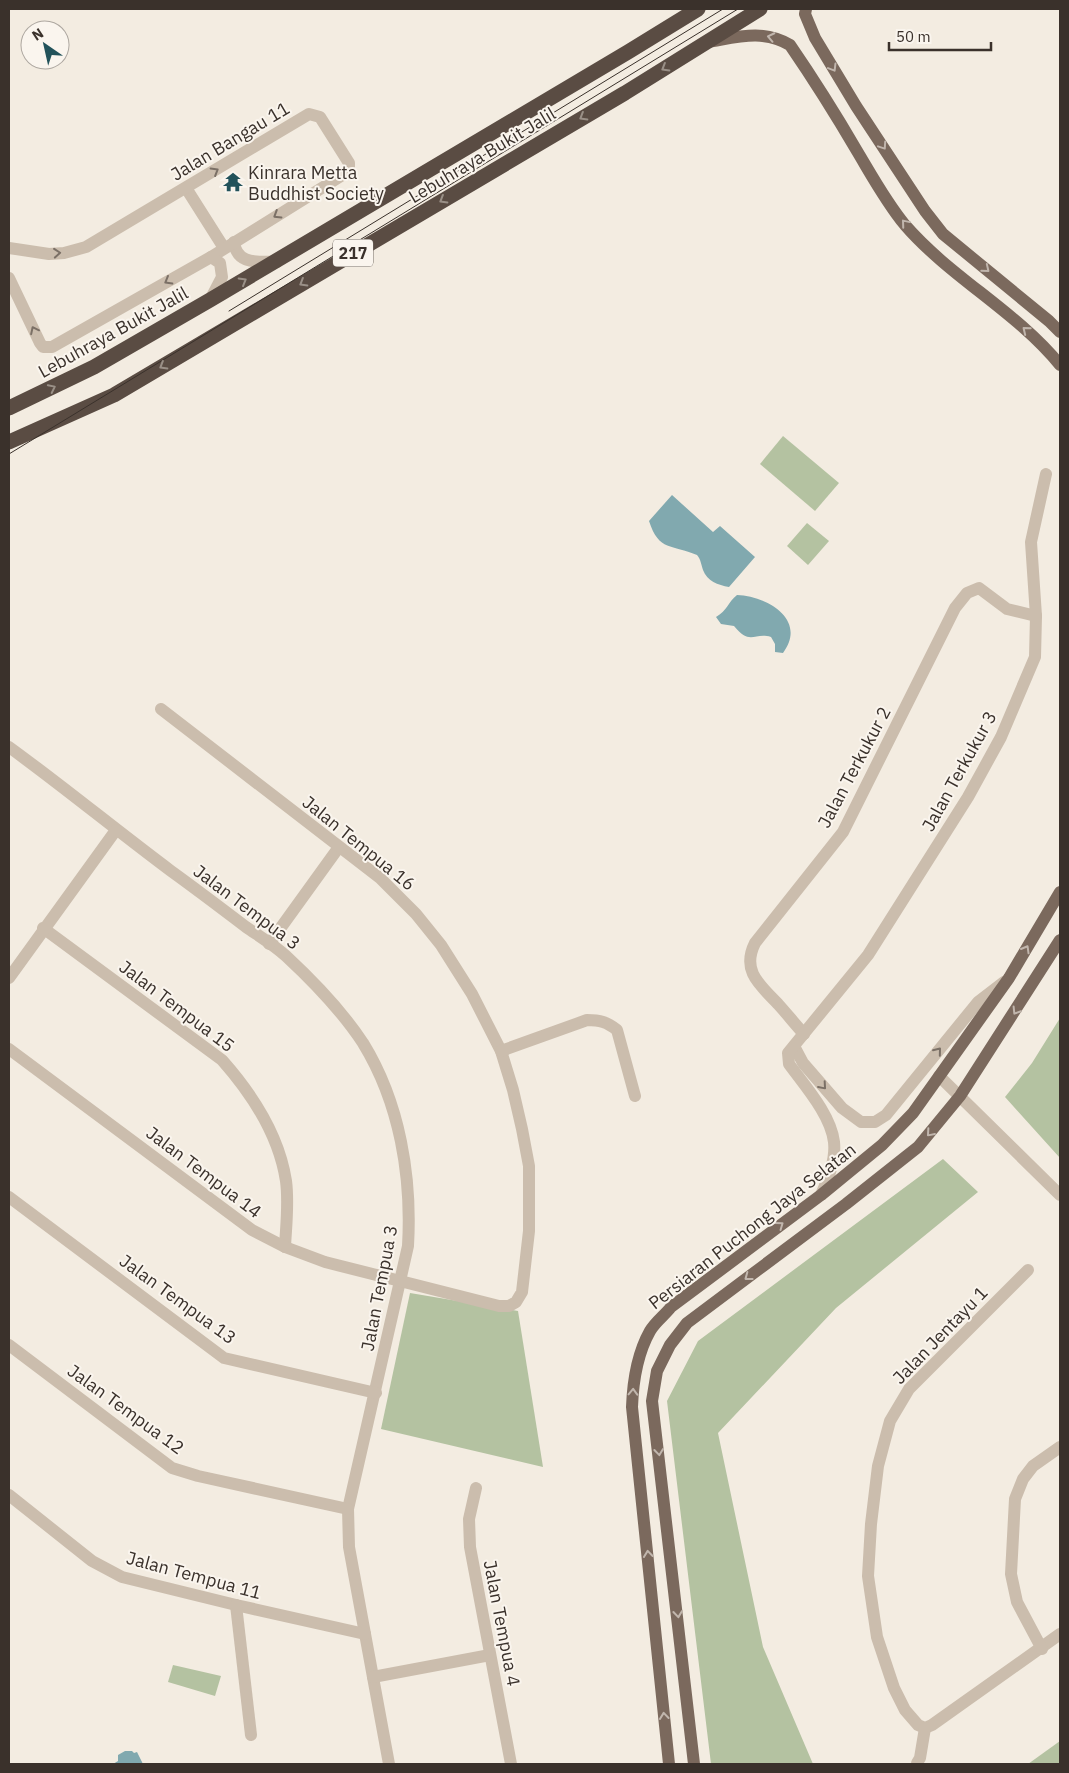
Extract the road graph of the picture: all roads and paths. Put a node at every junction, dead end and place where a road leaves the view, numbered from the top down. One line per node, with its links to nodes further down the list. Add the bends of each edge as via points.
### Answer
1 (698, 9): 11 (highway, Lebuhraya Bukit Jalil / 217)
2 (760, 9): 4 (highway, Lebuhraya Bukit Jalil / 217)
3 (806, 9): 5 (main road, one-way to 5, via 815,38)
4 (706, 43): 6 (main road, one-way to 4, via 790,45 778,38 759,35); 17 (highway, Lebuhraya Bukit Jalil / 217, one-way to 17, via 114,395)
5 (856, 106): 6 (main road); 14 (main road, one-way to 14, via 943,234)
6 (837, 118): 15 (main road, one-way to 6, via 1035,337 929,250 905,224)
7 (186, 188): 8 (street); 8 (street, Jalan Bangau 11, one-way to 8, via 309,114 320,117 349,163 349,171); 9 (street, Jalan Bangau 11, one-way to 7, via 49,254 86,247)
8 (229, 245): 10 (street, Jalan Bangau 11); 11 (street, via 248,261)
9 (9, 248)
10 (211, 257): 12 (street, Jalan Bangau 11, one-way to 12, via 52,347 40,344); 13 (street, via 220,263 222,277)
11 (277, 262): 13 (highway, Lebuhraya Bukit Jalil / 217, one-way to 11)
12 (9, 278)
13 (210, 300): 16 (highway, Lebuhraya Bukit Jalil / 217, one-way to 13, via 94,367)
14 (1060, 332)
15 (1060, 365)
16 (9, 408)
17 (9, 442)
18 (1046, 474): 19 (street, Jalan Terkukur 3, via 1031,542)
19 (1036, 616): 30 (street, Jalan Terkukur 3, via 1034,657 1001,737 978,780 868,955); 30 (street, Jalan Terkukur 2, via 1007,609 979,588 967,592 955,608 842,832 755,943 750,953 750,966 755,979)
20 (161, 710): 23 (street, Jalan Tempua 16)
21 (9, 747): 22 (street, Jalan Tempua 3)
22 (116, 830): 25 (street); 27 (street, Jalan Tempua 3)
23 (339, 847): 27 (street); 33 (street, Jalan Tempua 16, via 380,878 441,945 472,994)
24 (1060, 892): 29 (main road, Persiaran Puchong Jaya Selatan, one-way to 24)
25 (43, 928): 28 (street); 40 (street, Jalan Tempua 15, via 217,1056 243,1084 278,1148 286,1182)
26 (1060, 940): 36 (main road, Persiaran Puchong Jaya Selatan, one-way to 36)
27 (269, 944): 42 (street, Jalan Tempua 3, via 340,1012 363,1044 392,1106 408,1189 408,1246)
28 (9, 978)
29 (1009, 978): 31 (street, one-way to 29, via 803,1063 842,1108 861,1122 875,1122 886,1114 978,1002); 34 (main road, Persiaran Puchong Jaya Selatan)
30 (804, 1034): 31 (street, Jalan Terkukur 3)
31 (794, 1046): 37 (street, via 788,1053 789,1064 829,1121 834,1143 830,1174)
32 (9, 1049): 40 (street, Jalan Tempua 14, via 252,1230)
33 (501, 1051): 35 (street, via 587,1020 600,1020 617,1030); 42 (street, Jalan Tempua 16, via 529,1166 529,1231 522,1292 516,1302 499,1306)
34 (939, 1076): 36 (street); 37 (main road, Persiaran Puchong Jaya Selatan, via 913,1113 882,1145)
35 (635, 1096)
36 (960, 1096): 38 (street); 61 (main road, Persiaran Puchong Jaya Selatan, one-way to 61, via 918,1147 687,1323 670,1345 657,1371 652,1401)
37 (821, 1195): 60 (main road, Persiaran Puchong Jaya Selatan, one-way to 37, via 632,1407 633,1383 640,1355 651,1330 671,1307)
38 (1060, 1195)
39 (9, 1197): 44 (street, Jalan Tempua 13, via 224,1358)
40 (285, 1247): 42 (street, Jalan Tempua 14, via 325,1262)
41 (1028, 1270): 55 (street, Jalan Jentayu 1, via 909,1389 890,1421 878,1466 868,1576 877,1637 905,1710)
42 (401, 1280): 44 (street, Jalan Tempua 3)
43 (9, 1345): 48 (street, Jalan Tempua 12, via 172,1468)
44 (376, 1392): 48 (street, Jalan Tempua 3)
45 (1060, 1447): 52 (street, via 1034,1466 1023,1479 1015,1498 1011,1574 1017,1602)
46 (476, 1488): 53 (street, Jalan Tempua 4, via 469,1519 470,1547)
47 (9, 1495): 49 (street, Jalan Tempua 11, via 92,1560 122,1577)
48 (348, 1509): 50 (street, Jalan Tempua 3, via 348,1547)
49 (236, 1605): 50 (street, Jalan Tempua 11); 56 (street)
50 (365, 1634): 54 (street, Jalan Tempua 3)
51 (1060, 1634): 52 (street)
52 (1042, 1649): 55 (street)
53 (490, 1655): 54 (street); 59 (street, Jalan Tempua 4)
54 (373, 1677): 58 (street, Jalan Tempua 3)
55 (925, 1728): 57 (street)
56 (251, 1735)
57 (917, 1763)
58 (389, 1764)
59 (512, 1764)
60 (670, 1764)
61 (694, 1764)

